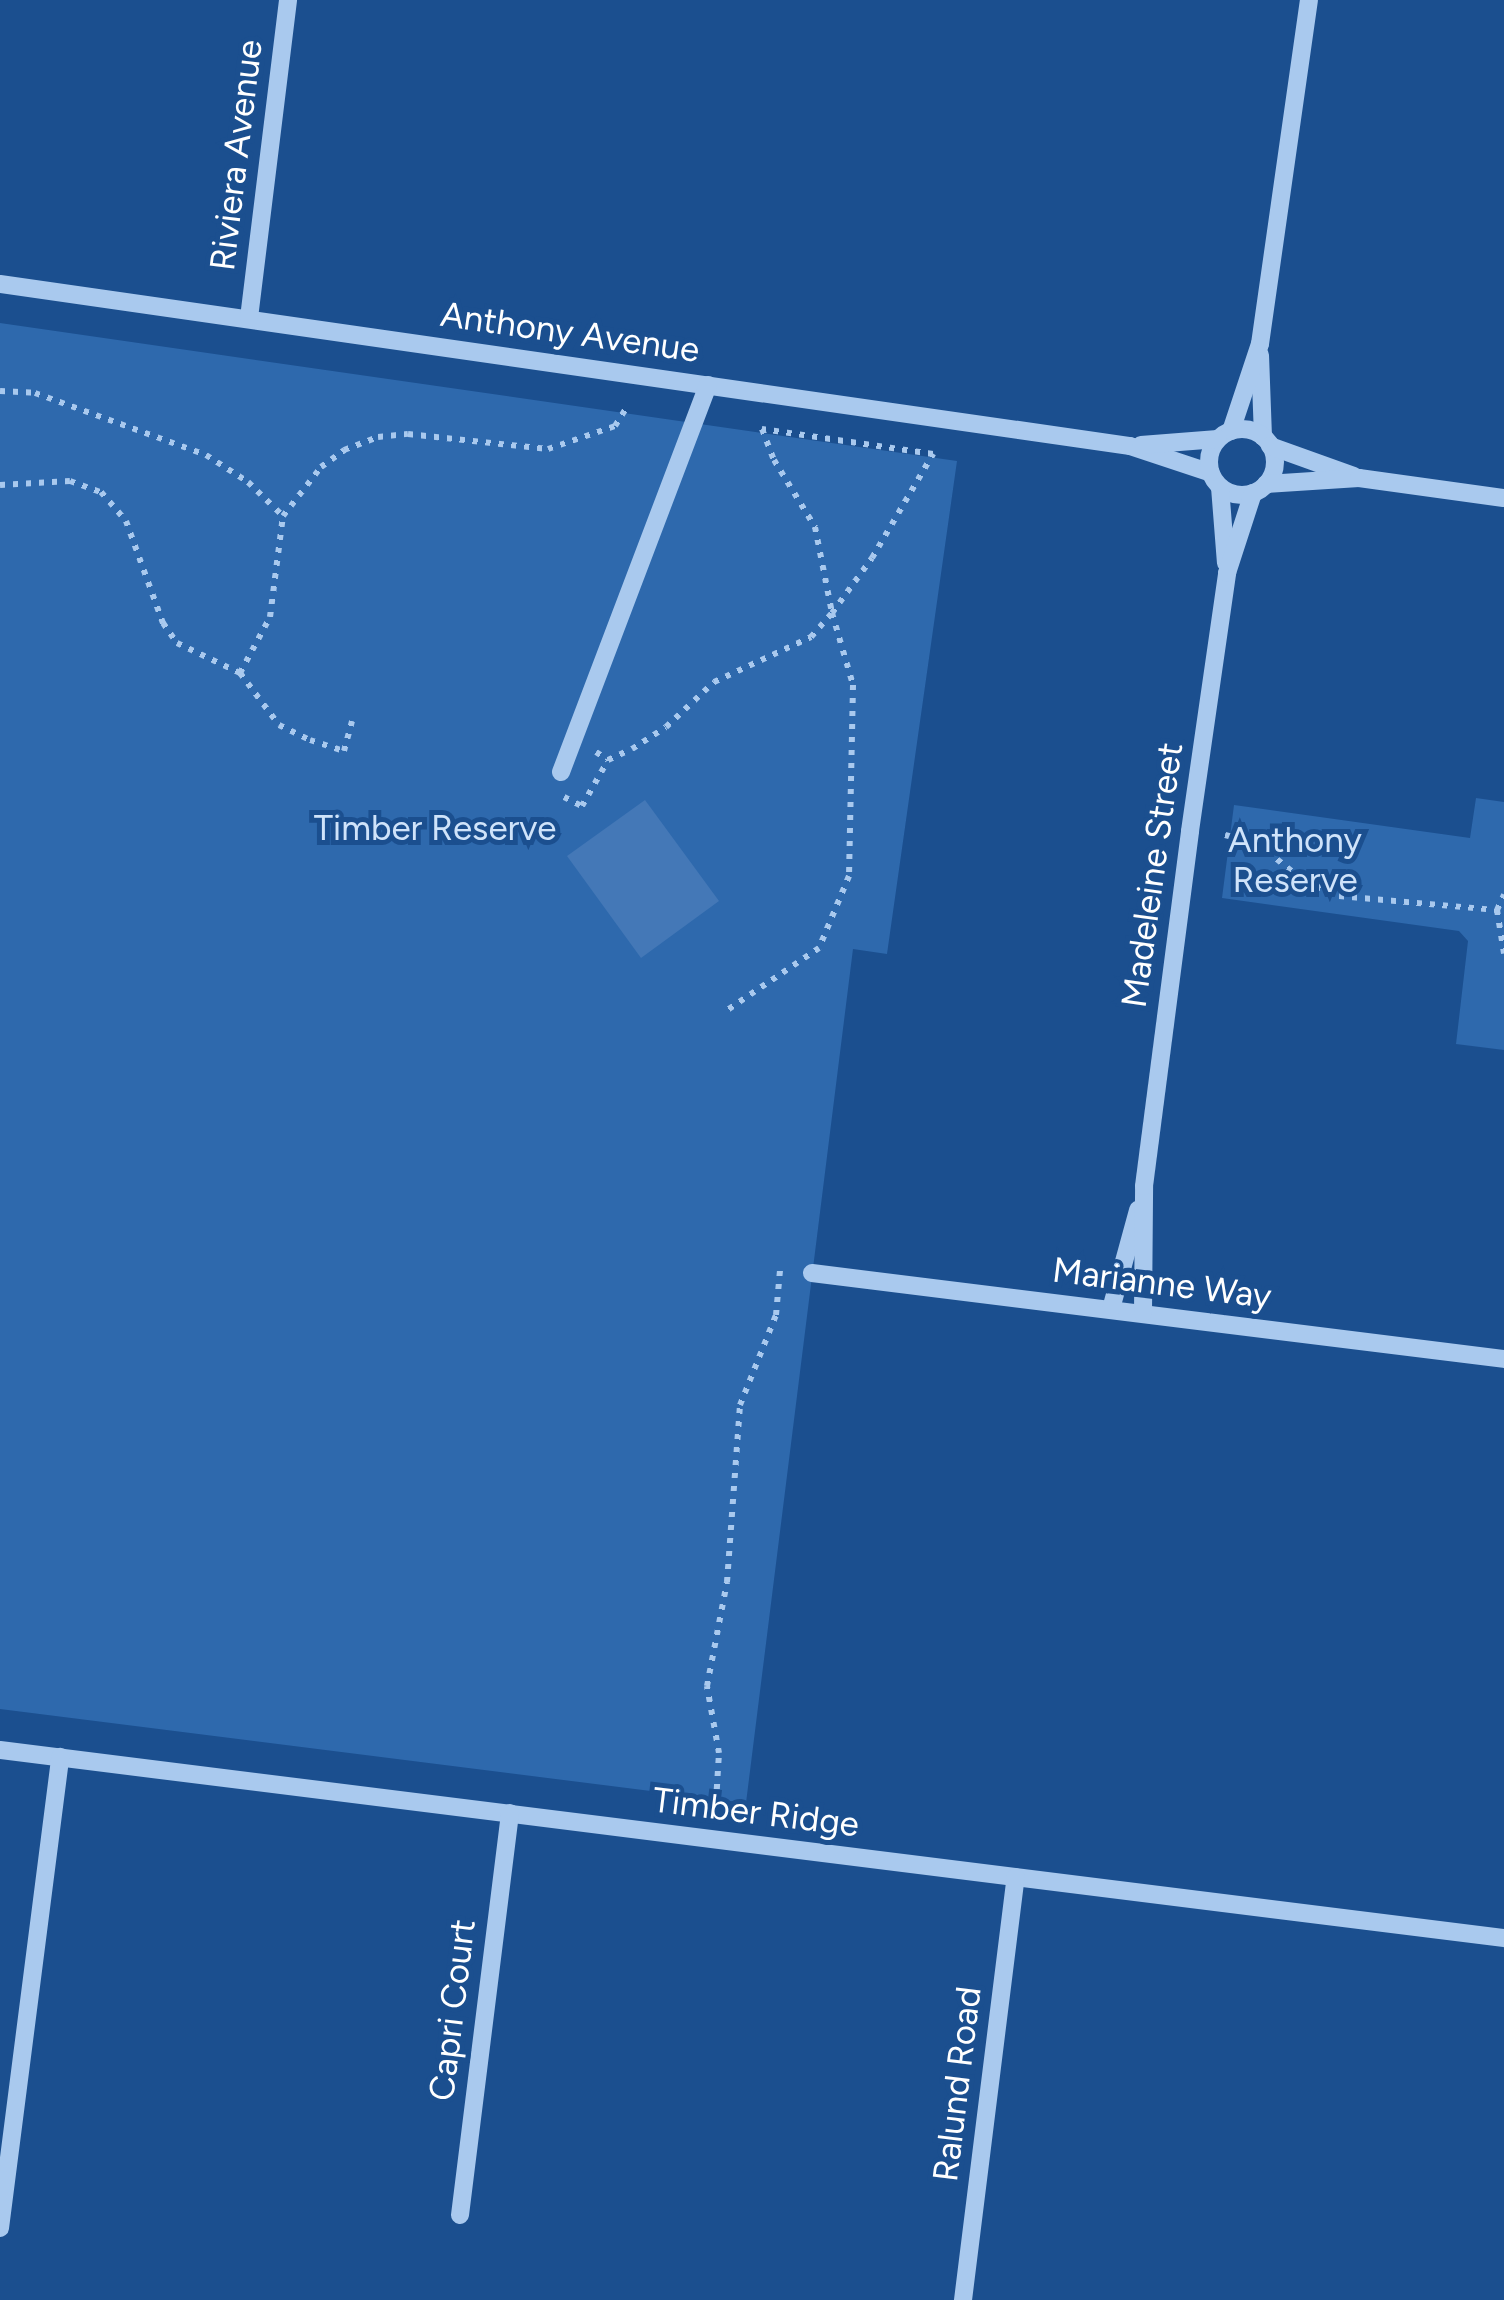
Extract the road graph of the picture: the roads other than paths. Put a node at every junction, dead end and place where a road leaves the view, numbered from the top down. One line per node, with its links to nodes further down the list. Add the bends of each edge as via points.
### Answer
1 (288, 0): 4 (street, Riviera Avenue)
2 (1310, 0): 5 (street)
3 (0, 284): 4 (street, Anthony Avenue)
4 (249, 318): 6 (street, Anthony Avenue)
5 (1260, 344): 7 (street); 8 (street)
6 (708, 384): 9 (street, Anthony Avenue); 15 (street)
7 (1225, 435): 8 (street, via 1243,429); 9 (street, Anthony Avenue); 11 (street, via 1210,456)
8 (1267, 442): 10 (street); 12 (street, via 1275,466)
9 (1130, 446): 11 (street, Anthony Avenue)
10 (1359, 478): 12 (street); 13 (street)
11 (1215, 480): 12 (street, via 1235,495); 14 (street, Madeleine Street)
12 (1260, 489): 14 (street, Madeleine Street)
13 (1504, 498)
14 (1227, 573): 16 (street, Madeleine Street)
15 (562, 772)
16 (1144, 1186): 18 (street, Madeleine Street); 19 (street, Madeleine Street)
17 (812, 1273): 18 (street, Marianne Way)
18 (1111, 1309): 19 (street, Marianne Way)
19 (1143, 1313): 20 (street, Marianne Way)
20 (1504, 1358)
21 (0, 1750): 22 (street, Timber Ridge)
22 (60, 1757): 23 (street, Timber Ridge); 27 (street)
23 (510, 1813): 24 (street, Timber Ridge); 26 (street, Capri Court)
24 (1016, 1877): 25 (street, Timber Ridge); 28 (street, Ralund Road)
25 (1504, 1938)
26 (460, 2215)
27 (0, 2228)
28 (963, 2300)

